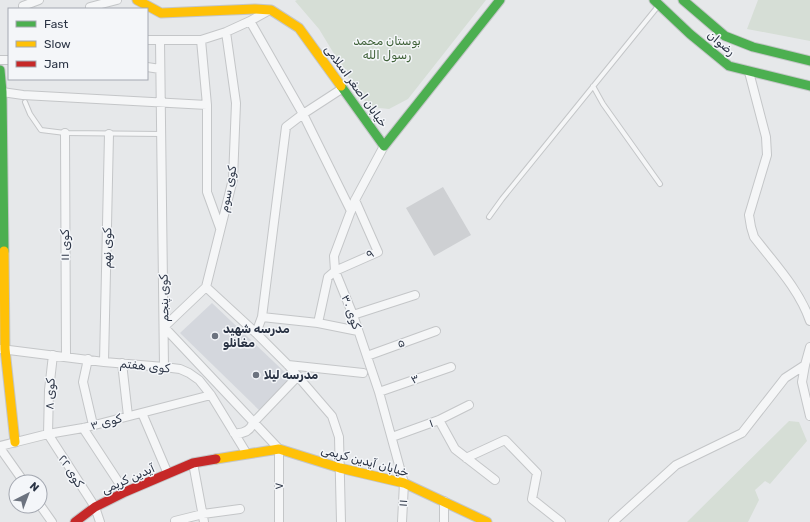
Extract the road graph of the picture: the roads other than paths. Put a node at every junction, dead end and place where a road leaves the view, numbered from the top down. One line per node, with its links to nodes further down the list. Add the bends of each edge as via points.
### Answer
1 (39, 0): 7 (street)
2 (117, 0): 8 (street)
3 (137, 0): 9 (street, via 161,13)
4 (500, 0): 31 (street, خیابان اصغر اسلامی)
5 (684, 0): 15 (street, رضوان, via 725,36 753,47)
6 (656, 2): 19 (street, رضوان, via 719,59 729,66); 20 (lane)
7 (22, 5)
8 (89, 5)
9 (271, 10): 10 (street); 22 (street, خیابان اصغر اسلامی, via 299,28)
10 (250, 21): 11 (street); 27 (street)
11 (226, 32): 13 (street); 36 (street, کوی سوم, via 236,103 233,179)
12 (148, 40): 14 (street)
13 (201, 40): 14 (street); 26 (street)
14 (160, 41): 17 (street, کوی پنجم)
15 (810, 61)
16 (148, 67): 17 (street)
17 (160, 68): 25 (street, کوی پنجم)
18 (0, 70): 23 (street)
19 (749, 72): 21 (street, رضوان); 42 (street, via 766,137 767,155 749,215 750,227 754,237 798,296)
20 (593, 86): 32 (lane); 35 (lane)
21 (810, 86)
22 (342, 88): 27 (street); 31 (street, خیابان اصغر اسلامی)
23 (1, 92): 25 (street); 50 (street)
24 (25, 102): 28 (lane, via 42,130)
25 (161, 102): 26 (street); 30 (street, کوی پنجم)
26 (207, 105): 36 (street, via 207,192)
27 (303, 114): 34 (street); 41 (street, via 286,127)
28 (65, 134): 29 (lane); 53 (street, کوی ۱۱)
29 (109, 134): 30 (lane); 56 (street, کوی نهم)
30 (162, 134): 44 (street, کوی پنجم)
31 (384, 146): 33 (street, کوی ۳۰)
32 (660, 184)
33 (355, 200): 34 (street, کوی ۳۰); 37 (street, ۹, via 378,252)
34 (351, 211): 37 (street, کوی ۳۰, via 334,256)
35 (489, 217)
36 (220, 228): 38 (street, کوی سوم)
37 (335, 271): 40 (street, کوی ۳۰); 43 (street, via 328,277)
38 (206, 287): 44 (street); 47 (street)
39 (415, 295): 40 (street)
40 (353, 315): 45 (street, کوی ۳۰)
41 (262, 317): 43 (street); 47 (street)
42 (810, 321)
43 (318, 323): 45 (street)
44 (164, 327): 48 (street, کوی پنجم); 51 (street)
45 (358, 331): 54 (street, کوی ۳۰)
46 (436, 331): 54 (street, ۵)
47 (256, 333): 59 (street)
48 (180, 344): 51 (street, via 171,344); 71 (street, کوی پنجم)
49 (810, 347): 58 (street)
50 (2, 349): 52 (street, کوی هفتم); 77 (street)
51 (164, 352): 60 (street)
52 (53, 354): 53 (street, کوی هفتم); 75 (street, کوی ۸)
53 (66, 356): 55 (street, کوی هفتم)
54 (367, 356): 64 (street, کوی ۳۰)
55 (88, 359): 56 (street, کوی هفتم); 72 (street, via 83,382)
56 (104, 362): 57 (street, کوی هفتم)
57 (122, 363): 60 (street, کوی هفتم); 68 (street)
58 (805, 364): 69 (street, via 802,382); 102 (street, via 785,378 742,433 676,465)
59 (288, 365): 62 (street); 63 (street)
60 (164, 367): 65 (street, کوی هفتم, via 189,373 199,380)
61 (451, 367): 64 (street, ۳)
62 (362, 373)
63 (298, 376): 71 (street); 83 (street, via 332,416 339,437)
64 (379, 392): 76 (street, کوی ۳۰)
65 (211, 395): 67 (street, کوی ۳); 74 (street, کوی هفتم)
66 (469, 405): 70 (street, ۱)
67 (142, 413): 68 (street, کوی ۳); 85 (street)
68 (128, 416): 72 (street, کوی ۳)
69 (810, 416)
70 (439, 420): 76 (street, ۱); 81 (street, via 455,449)
71 (253, 423): 74 (street, via 246,432); 79 (street, کوی پنجم)
72 (93, 425): 73 (street, کوی ۳)
73 (82, 428): 75 (street, کوی ۳); 88 (street)
74 (234, 433): 80 (street, کوی هفتم)
75 (48, 434): 77 (street, کوی ۳); 90 (street, کوی ۲۲)
76 (392, 437): 87 (street, کوی ۳۰)
77 (15, 442): 78 (street, کوی ۳)
78 (0, 447): 84 (street)
79 (279, 449): 80 (street, آیدین کریمی); 83 (street, خیابان آیدین کریمی); 96 (street, ۷)
80 (247, 454): 82 (street, آیدین کریمی)
81 (466, 458): 86 (street); 101 (street, via 505,440 537,473 532,499)
82 (193, 463): 85 (street, آیدین کریمی); 92 (street)
83 (340, 468): 87 (street, خیابان آیدین کریمی); 97 (street)
84 (19, 474)
85 (168, 474): 88 (street, آیدین کریمی)
86 (494, 480)
87 (404, 483): 89 (street, خیابان آیدین کریمی); 98 (street, ۱۱)
88 (125, 492): 90 (street, آیدین کریمی)
89 (444, 501): 99 (street); 100 (street, خیابان آیدین کریمی)
90 (95, 507): 94 (street, آیدین کریمی); 95 (street, کوی ۲۲)
91 (240, 509): 92 (street)
92 (203, 518): 93 (street)
93 (175, 521)
94 (75, 522)
95 (100, 522)
96 (280, 522)
97 (341, 522)
98 (402, 522)
99 (444, 522)
100 (487, 522)
101 (561, 522)
102 (613, 522)

